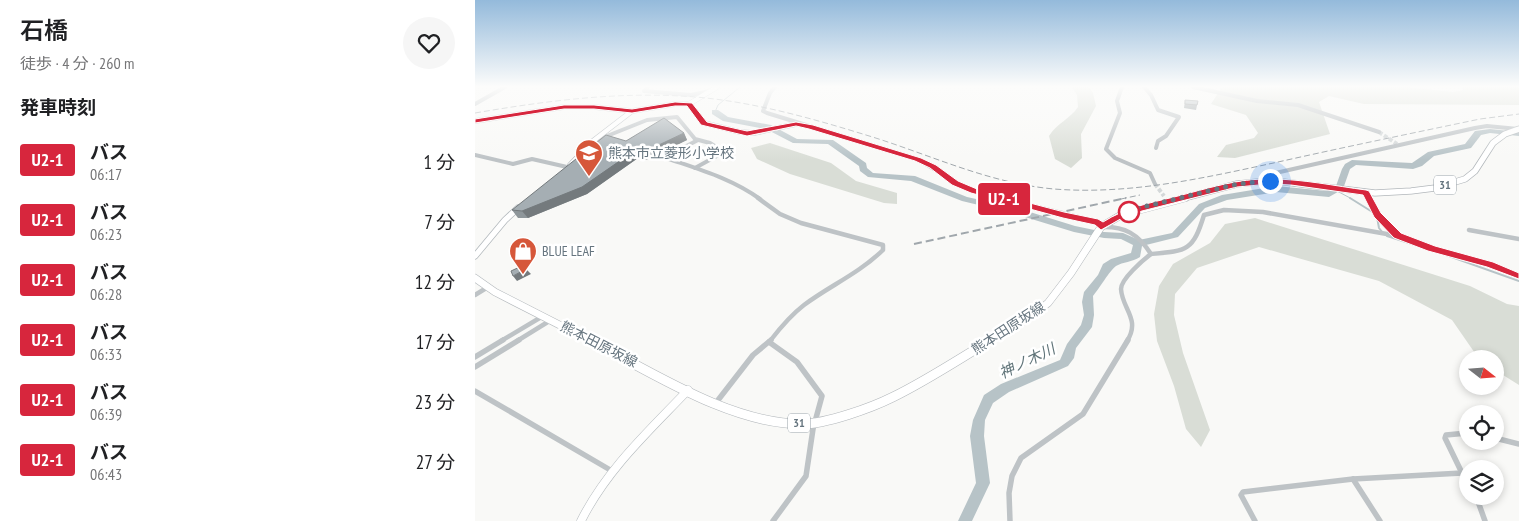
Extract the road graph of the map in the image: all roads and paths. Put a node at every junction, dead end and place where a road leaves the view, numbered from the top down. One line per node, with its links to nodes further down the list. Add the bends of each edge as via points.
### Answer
1 (536, 111): 8 (street)
2 (632, 111): 13 (street)
3 (695, 111): 9 (street, via 704,123 740,132 754,133)
4 (764, 111): 9 (street)
5 (1119, 111): 22 (street, via 1106,149 1124,163 1150,173)
6 (1162, 111): 14 (street, via 1179,117 1166,136 1158,141)
7 (1316, 111): 11 (street)
8 (475, 121)
9 (796, 124): 25 (street, via 846,136 918,160 974,191 1098,222)
10 (1517, 130): 21 (street, via 1487,126 1475,128 1271,174); 23 (main road, 熊本田原坂線 / 31, via 1491,144 1477,169 1461,181 1411,190)
11 (1379, 132)
12 (698, 140): 13 (street, via 677,117 670,117 647,120); 15 (street); 19 (street, via 715,145 724,152)
13 (593, 141): 18 (street)
14 (1156, 148)
15 (671, 154)
16 (475, 155): 18 (street, via 513,164 532,159)
17 (669, 159): 19 (street)
18 (567, 167): 20 (street)
19 (695, 168): 36 (street, via 743,187 793,221 883,245 883,250 865,267 804,305 778,328)
20 (560, 174)
21 (1255, 182): 23 (main road, 熊本田原坂線 / 31, via 1291,183); 25 (main road, 熊本田原坂線 / 31, via 1166,199 1121,215)
22 (1155, 184)
23 (1366, 193): 27 (street, via 1377,215)
24 (524, 203): 30 (street)
25 (1100, 229): 29 (street, via 1117,226 1126,229 1141,238); 42 (main road, 熊本田原坂線 / 31, via 1059,290 1027,319 893,397 851,414)
26 (1469, 230): 28 (street)
27 (1398, 236): 29 (street, via 1275,213 1224,210 1204,215 1198,234 1187,248); 31 (street)
28 (1519, 239)
29 (1151, 254): 53 (street, via 1123,282 1121,289 1133,323 1127,343 1083,414 1021,458 1012,476 1009,493)
30 (475, 256)
31 (1519, 276)
32 (475, 278): 33 (main road, 熊本田原坂線 / 31)
33 (488, 287): 34 (street); 35 (main road, 熊本田原坂線 / 31)
34 (475, 296)
35 (547, 318): 37 (street); 38 (street); 39 (main road, 熊本田原坂線 / 31)
36 (769, 342): 41 (street, via 753,355); 42 (street, via 797,362 822,396)
37 (475, 357)
38 (475, 367)
39 (689, 390): 41 (main road, 熊本田原坂線 / 31); 47 (street)
40 (475, 391): 47 (street)
41 (714, 404): 42 (main road, 熊本田原坂線 / 31, via 749,417 780,422)
42 (814, 422): 52 (street, via 806,476)
43 (1459, 434): 46 (street, via 1446,435 1445,438)
44 (1504, 440): 45 (street)
45 (1519, 444)
46 (1459, 467)
47 (611, 471): 51 (street, via 588,503)
48 (1459, 473): 49 (street)
49 (1353, 479): 54 (street, via 1243,492 1241,495); 55 (street)
50 (1479, 505): 56 (street)
51 (581, 521)
52 (773, 521)
53 (1010, 521)
54 (1255, 521)
55 (1380, 521)
56 (1485, 521)

